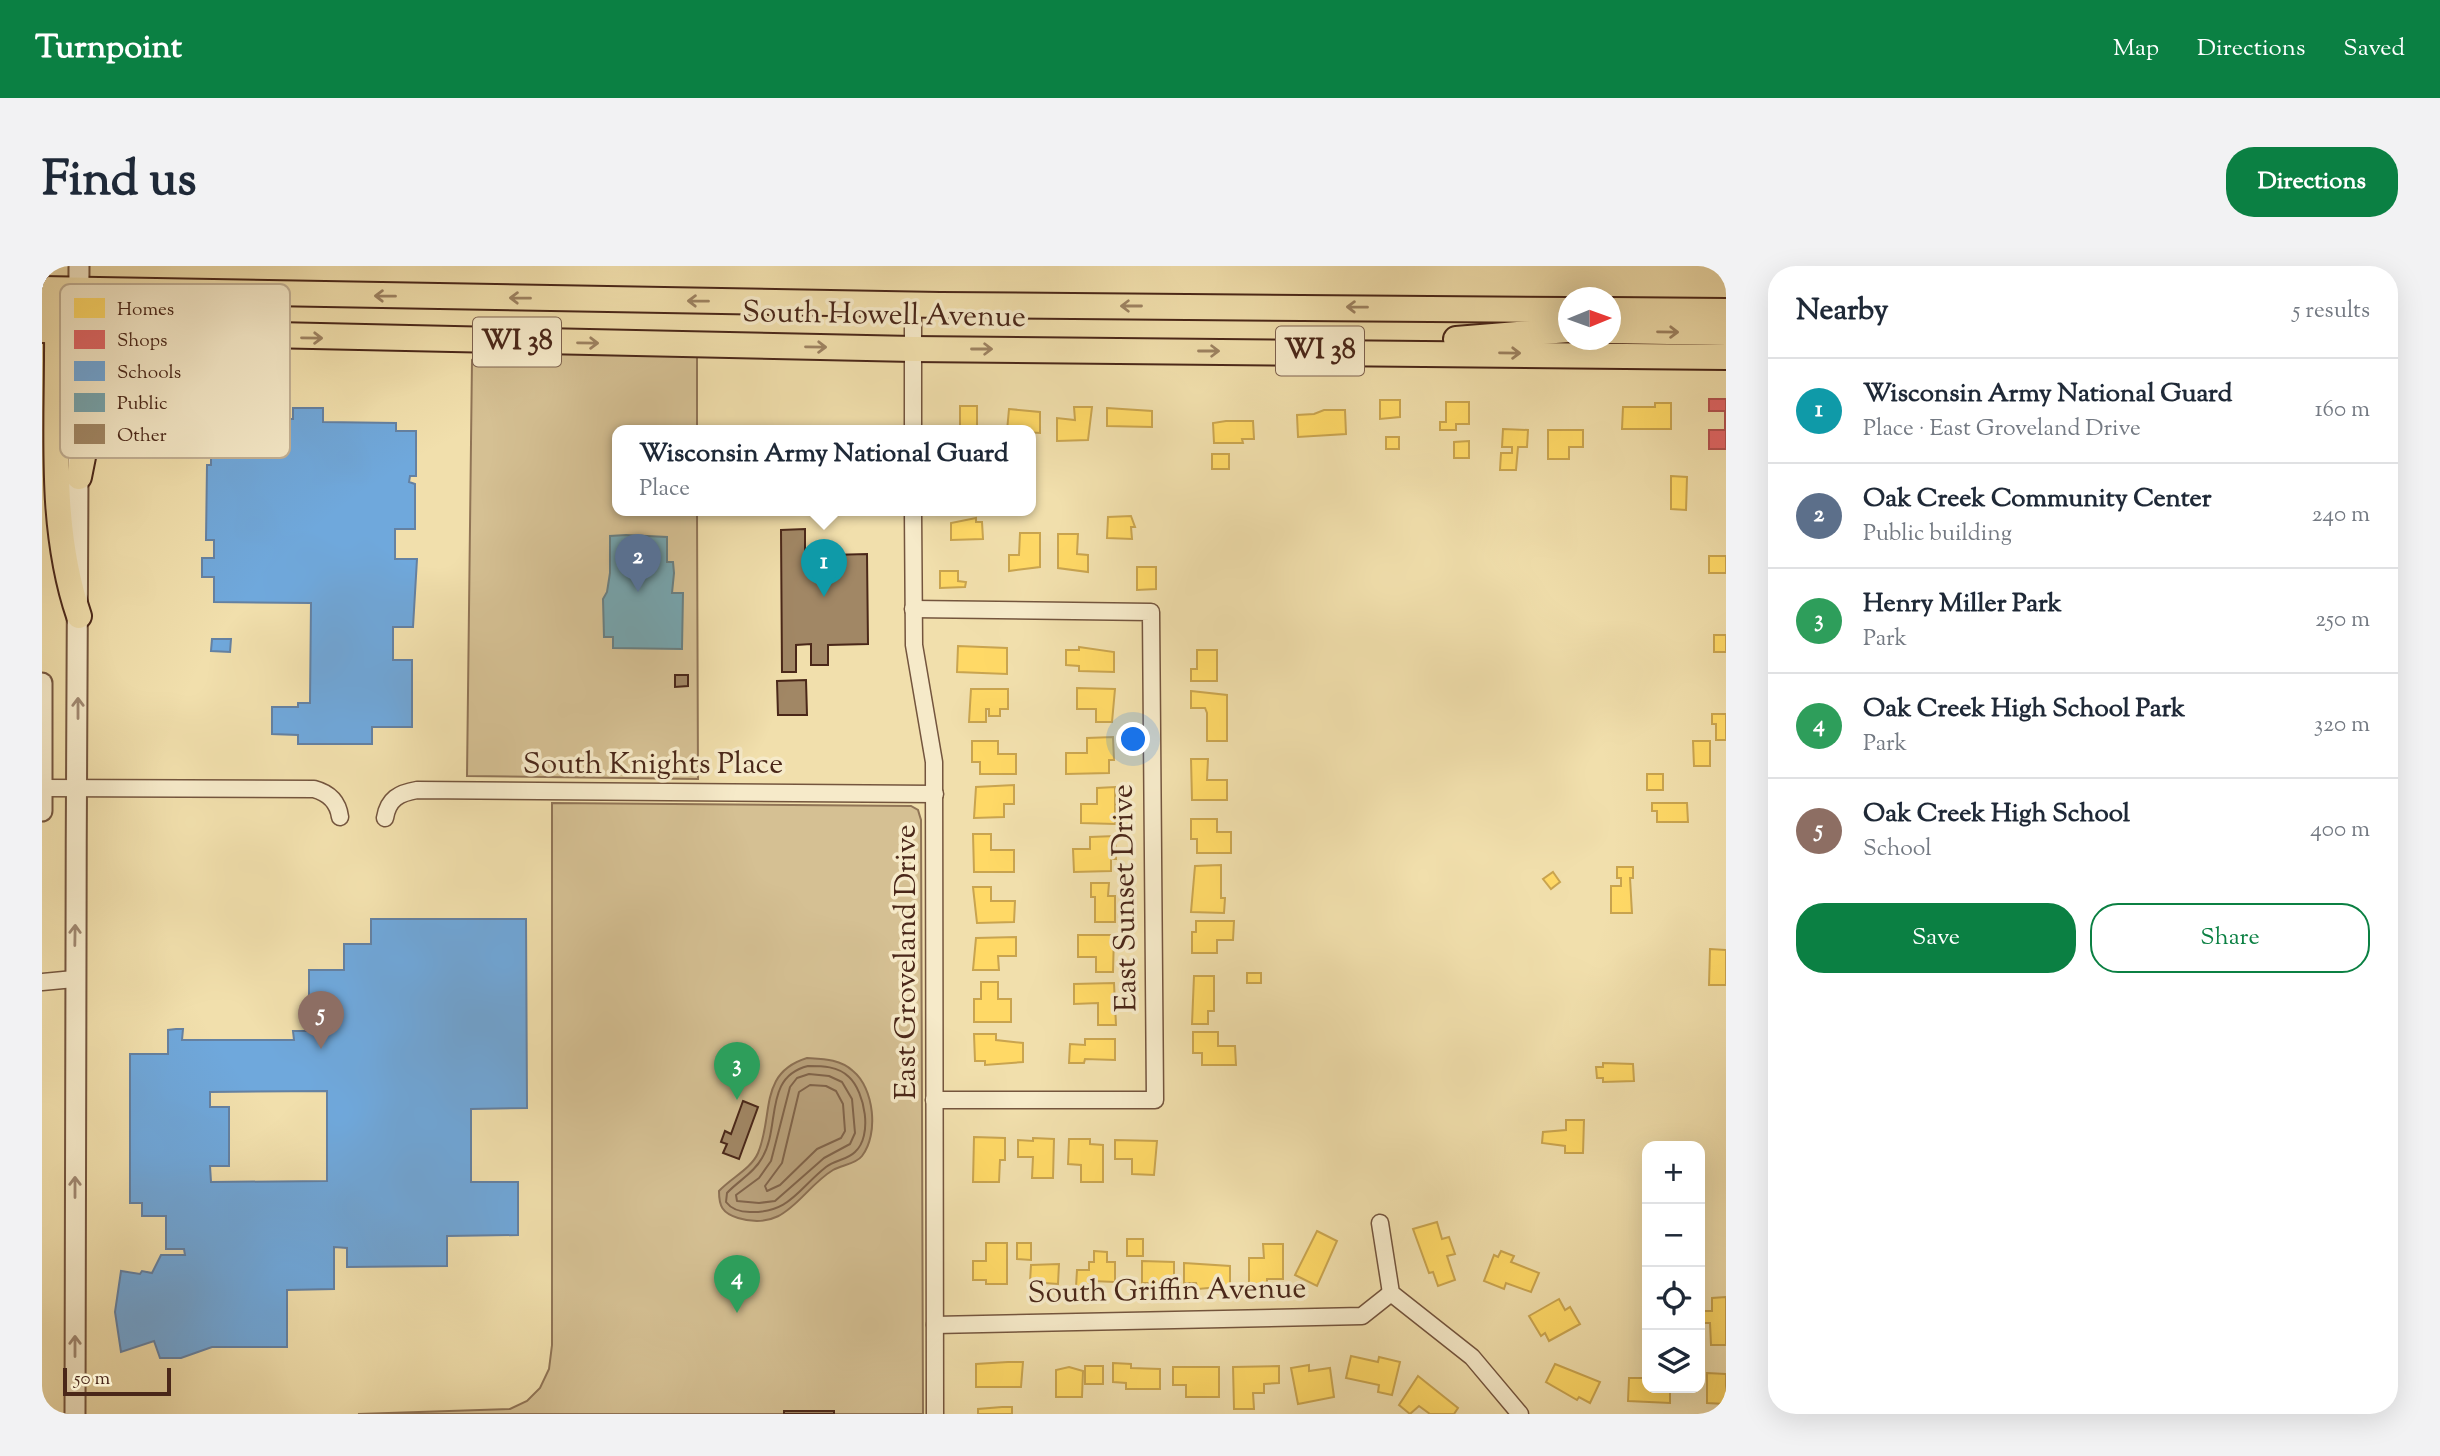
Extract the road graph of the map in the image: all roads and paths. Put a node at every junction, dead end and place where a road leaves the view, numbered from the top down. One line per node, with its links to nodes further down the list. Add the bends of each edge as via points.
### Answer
1 (61, 282): 2 (main road, South Howell Avenue / WI 38, one-way to 1)
2 (138, 284)
3 (60, 285): 10 (main road, via 53,309)
4 (290, 288): 5 (main road, South Howell Avenue / WI 38, one-way to 4)
5 (913, 304): 7 (main road, South Howell Avenue / WI 38, one-way to 5); 15 (street)
6 (60, 306): 10 (street)
7 (1558, 310)
8 (1621, 310): 9 (main road)
9 (1726, 312)
10 (59, 331): 24 (main road, via 59,530)
11 (1558, 331): 16 (main road)
12 (1621, 331): 13 (main road, one-way to 13)
13 (1726, 333)
14 (290, 337): 15 (main road, South Howell Avenue / WI 38, one-way to 15)
15 (913, 349): 16 (main road, South Howell Avenue / WI 38, one-way to 16); 18 (street)
16 (1361, 351): 17 (main road, South Howell Avenue / WI 38, one-way to 17)
17 (1726, 357)
18 (913, 425)
19 (76, 458): 21 (street)
20 (83, 458): 21 (main road)
21 (79, 477): 24 (street)
22 (913, 516): 23 (street, East Groveland Drive)
23 (913, 609): 28 (street, East Groveland Drive, via 918,678 933,747); 34 (street, East Sunset Drive, via 1151,612 1155,1100)
24 (79, 616): 27 (street, one-way to 24)
25 (42, 683): 26 (street)
26 (42, 788): 27 (street); 29 (street)
27 (77, 788): 30 (street, via 314,789 332,799); 32 (street, one-way to 27)
28 (935, 794): 31 (street, South Knights Place, via 417,790 392,799); 34 (street, East Groveland Drive)
29 (42, 811)
30 (340, 817)
31 (385, 818)
32 (74, 979): 33 (street); 38 (street, one-way to 32)
33 (42, 982)
34 (934, 1100): 37 (street, East Groveland Drive)
35 (1381, 1223): 36 (street)
36 (1391, 1293): 37 (street, South Griffin Avenue, via 1362,1316); 40 (street, via 1472,1357)
37 (935, 1325): 39 (street, East Groveland Drive)
38 (75, 1414)
39 (935, 1414)
40 (1520, 1414)

